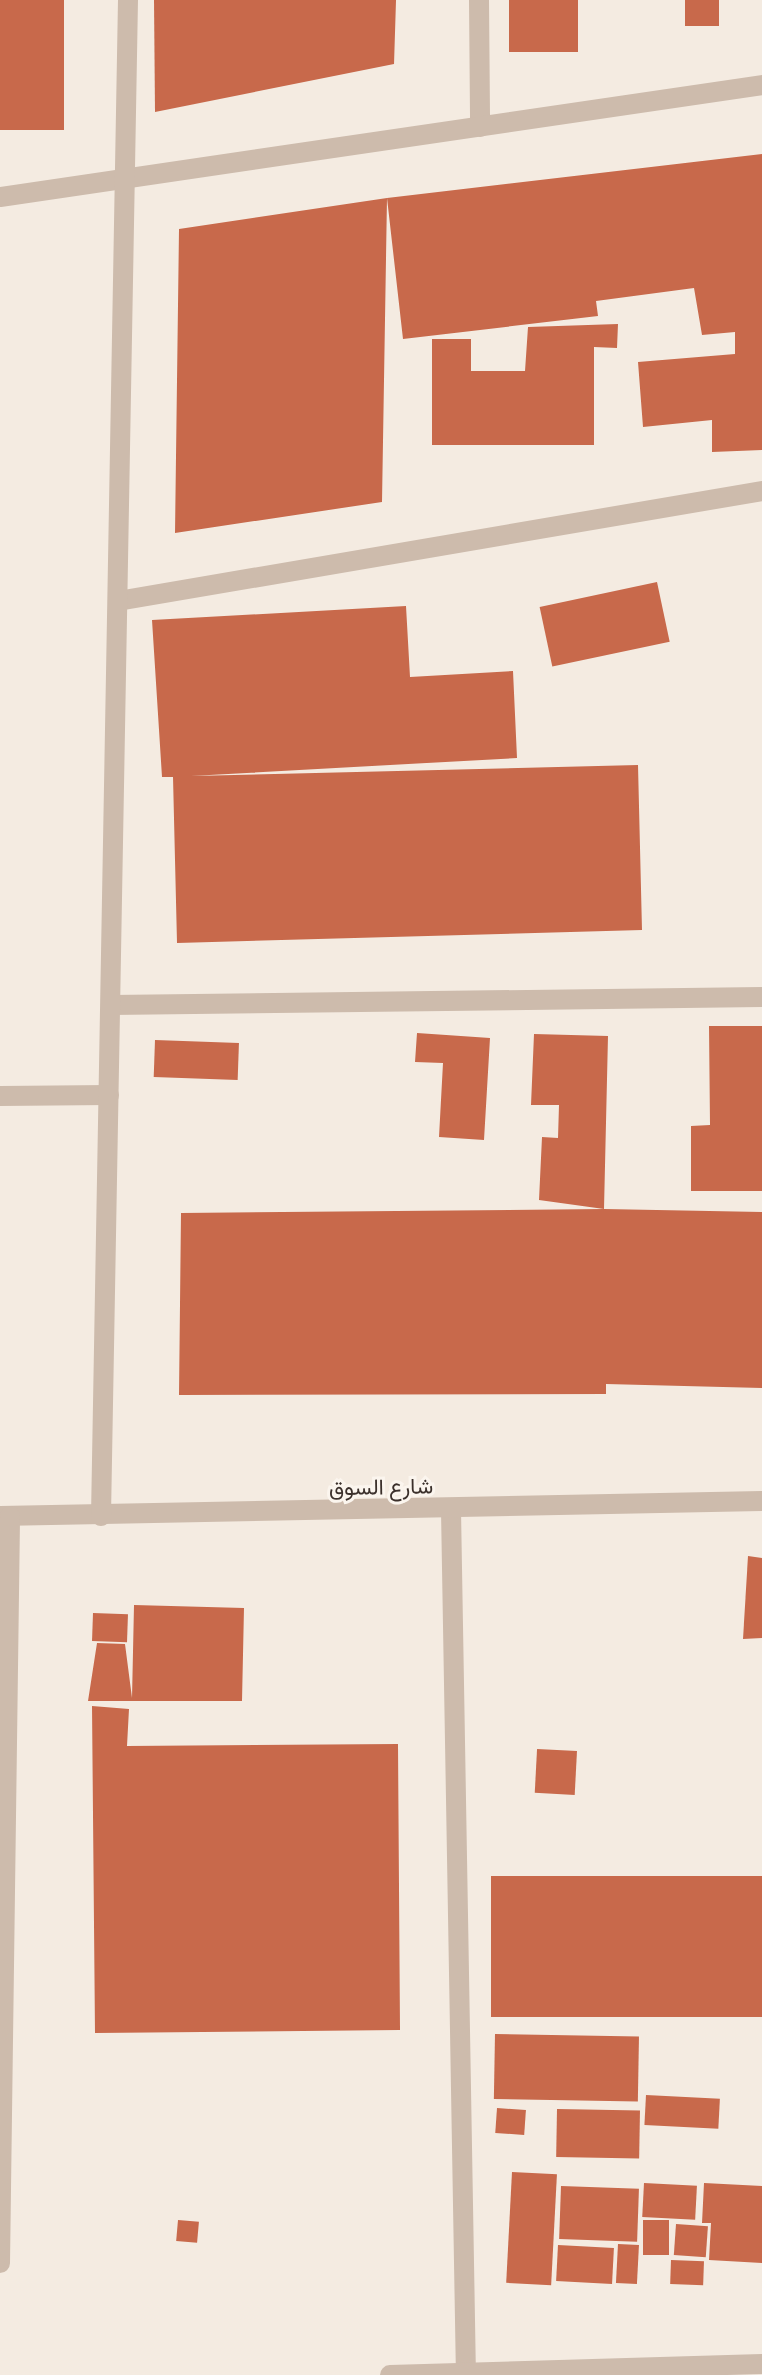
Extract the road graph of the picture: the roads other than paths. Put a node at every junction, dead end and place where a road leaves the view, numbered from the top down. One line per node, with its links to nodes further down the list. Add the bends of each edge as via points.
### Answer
1 (128, 0): 5 (street)
2 (479, 0): 4 (street)
3 (762, 85): 4 (street)
4 (480, 127): 5 (street)
5 (127, 179): 6 (street); 8 (street)
6 (0, 197)
7 (762, 491): 8 (street)
8 (118, 601): 10 (street)
9 (762, 997): 10 (street)
10 (111, 1005): 11 (street)
11 (109, 1095): 12 (street); 16 (street)
12 (0, 1096)
13 (762, 1501): 14 (street, شارع السوق)
14 (451, 1510): 16 (street, شارع السوق); 19 (street)
15 (5, 1516): 16 (street, شارع السوق); 17 (street)
16 (101, 1516)
17 (0, 2263)
18 (762, 2364): 19 (street)
19 (466, 2373): 20 (street)
20 (390, 2375)

